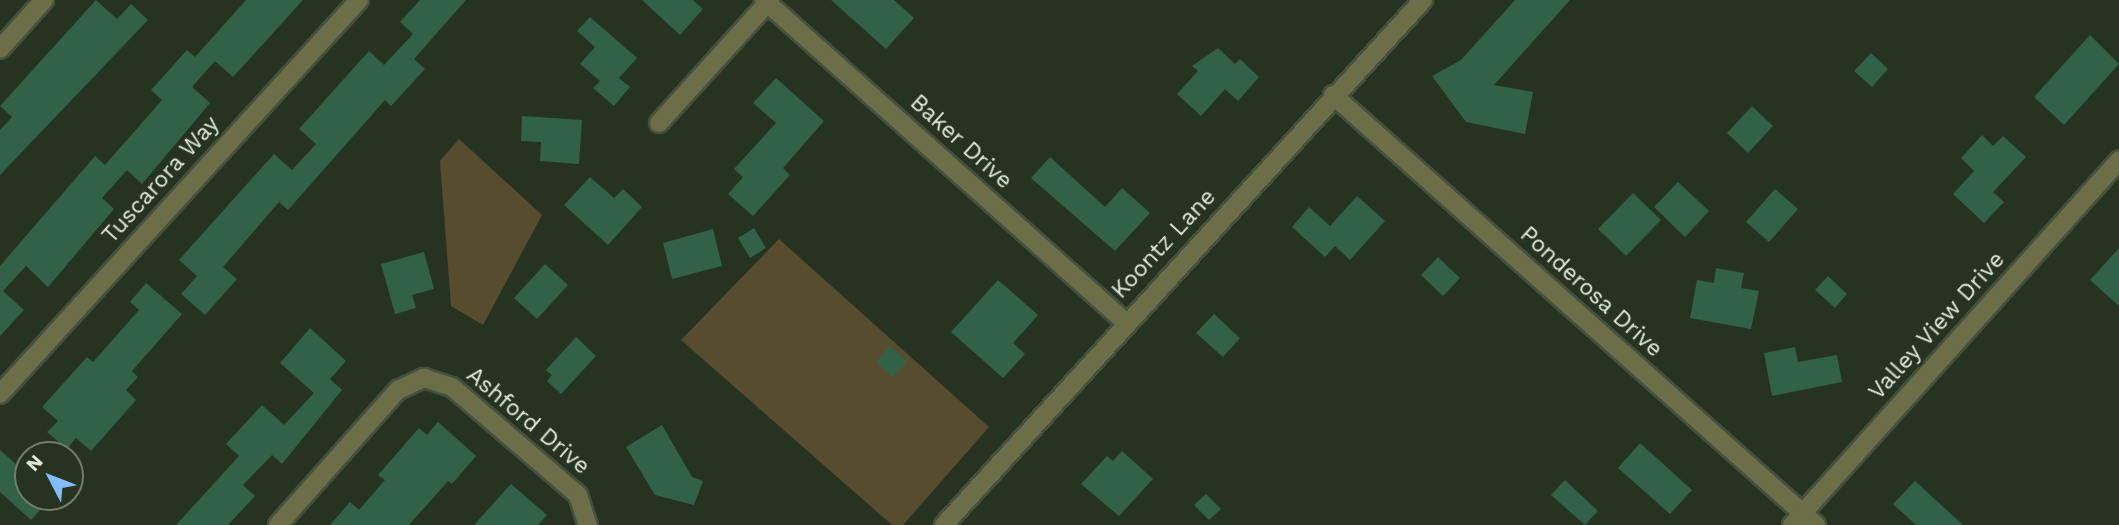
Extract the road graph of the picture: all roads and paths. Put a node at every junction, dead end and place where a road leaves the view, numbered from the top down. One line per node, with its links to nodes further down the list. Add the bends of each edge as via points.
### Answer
1 (44, 0): 5 (street)
2 (359, 0): 10 (street, Tuscarora Way)
3 (1423, 0): 6 (street, Koontz Lane)
4 (767, 1): 7 (street); 9 (street, Baker Drive)
5 (0, 49)
6 (1334, 96): 9 (street, Koontz Lane); 11 (street, Ponderosa Drive)
7 (659, 122)
8 (2119, 160): 11 (street, Valley View Drive)
9 (1126, 322): 14 (street, Koontz Lane)
10 (0, 394)
11 (1797, 519): 15 (street, Ponderosa Drive)
12 (587, 521): 13 (street, Ashford Drive, via 578,495 452,387 424,378 398,390)
13 (278, 525)
14 (944, 525)
15 (1816, 525)

